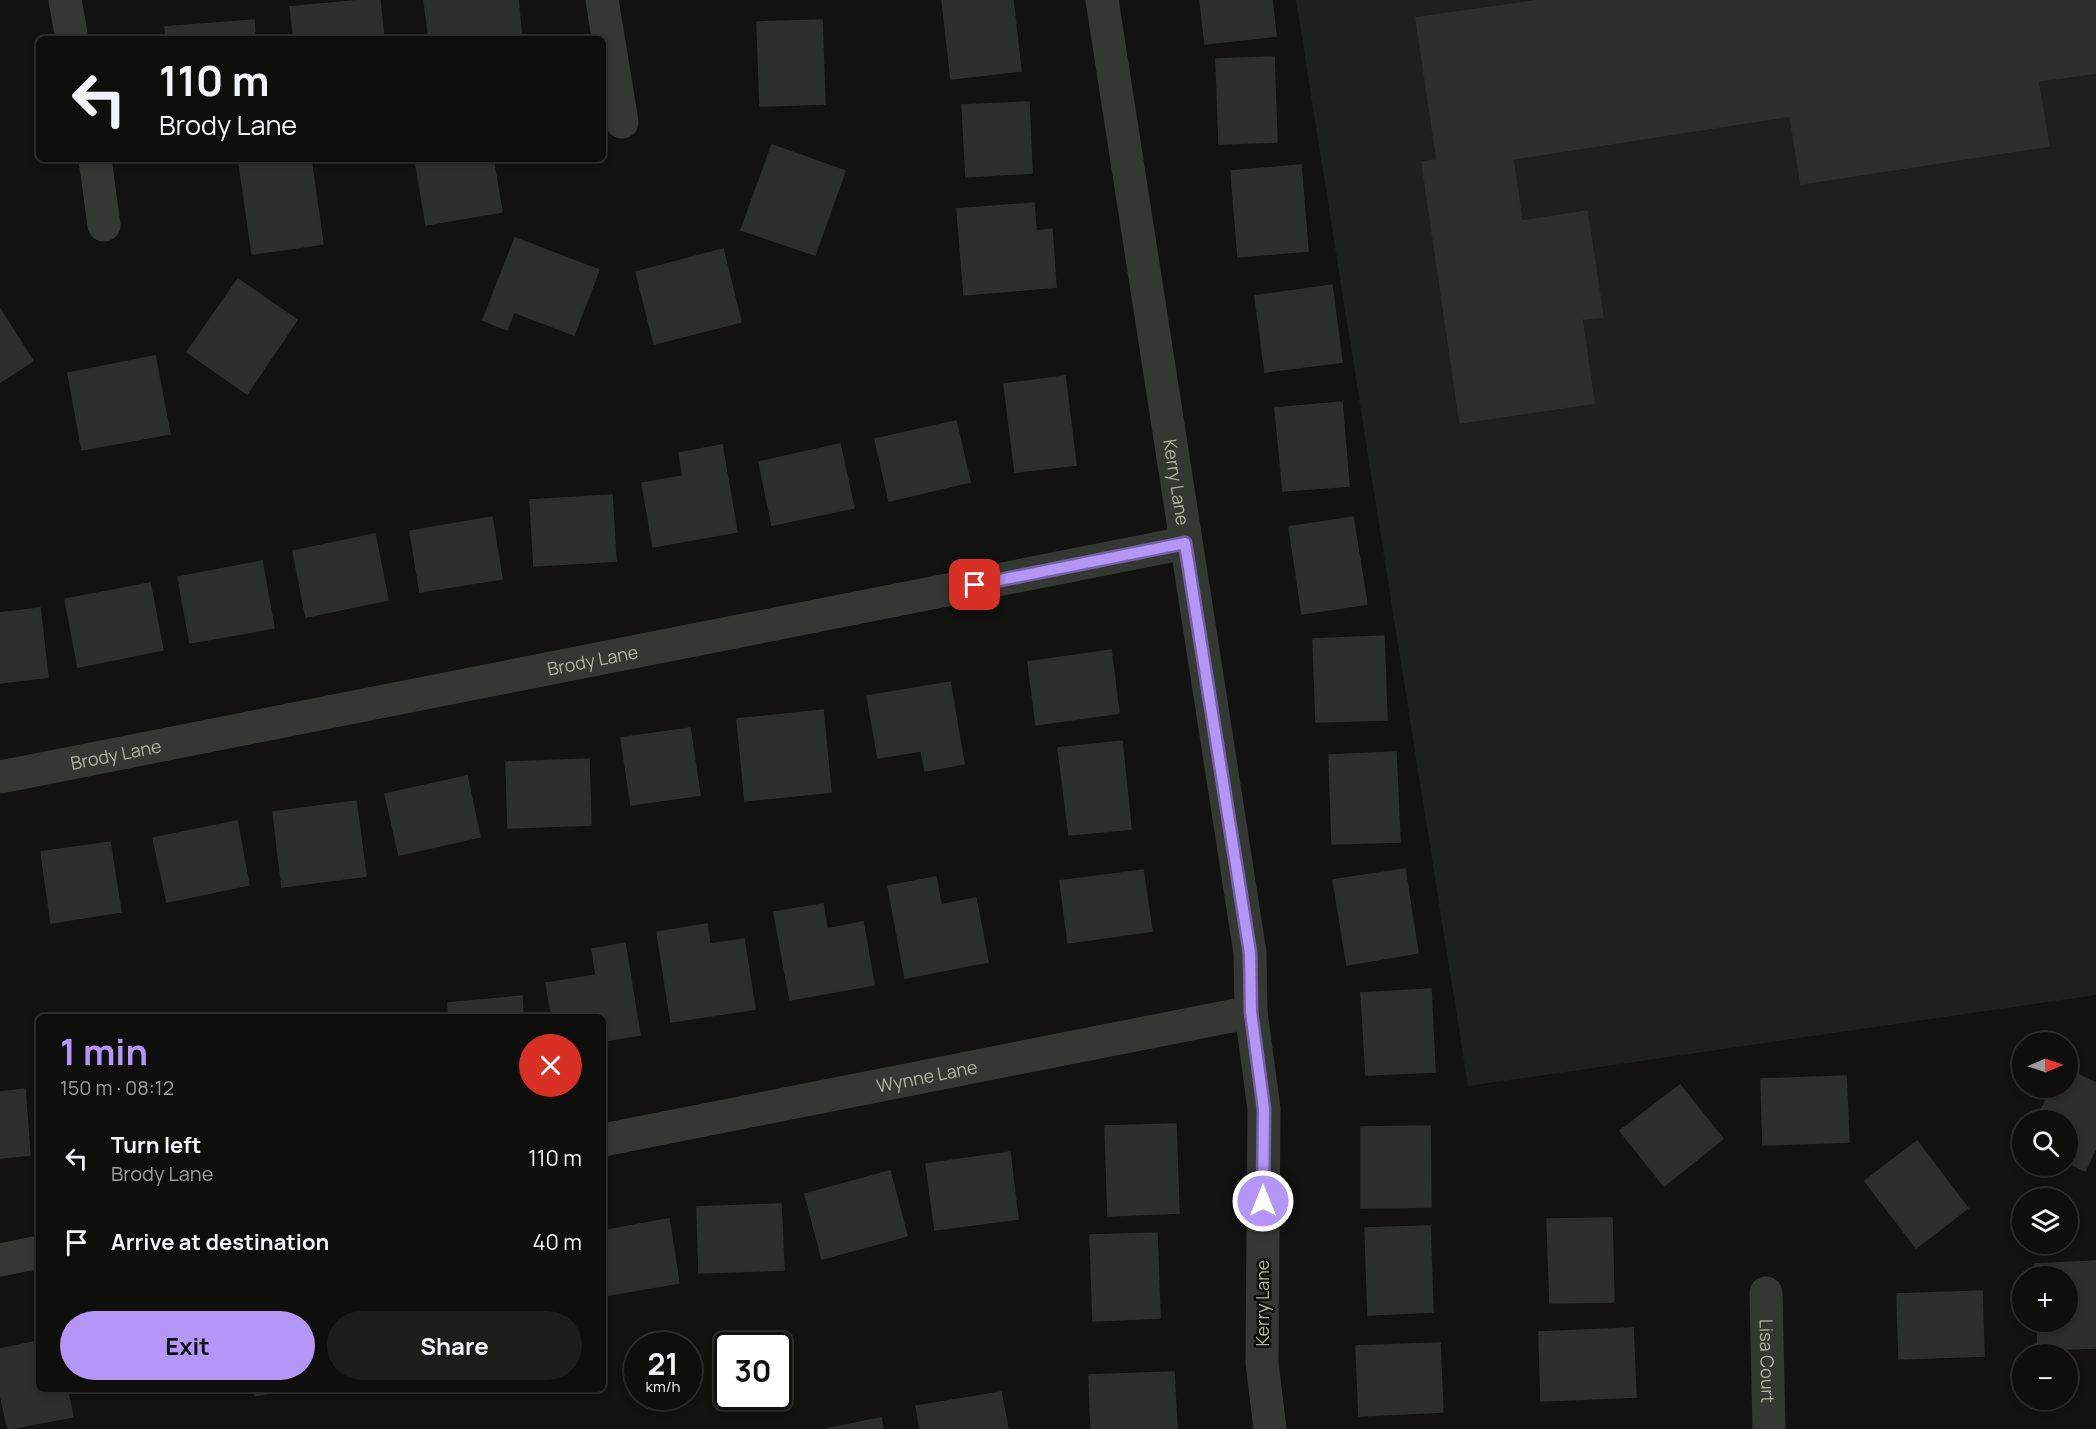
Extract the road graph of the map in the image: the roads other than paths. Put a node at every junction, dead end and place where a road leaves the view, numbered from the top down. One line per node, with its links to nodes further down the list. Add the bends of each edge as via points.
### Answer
1 (65, 0): 4 (street)
2 (602, 0): 5 (street)
3 (1102, 0): 8 (street, Kerry Lane)
4 (71, 36)
5 (622, 122)
6 (95, 162): 7 (street)
7 (104, 225)
8 (1185, 543): 9 (street, Brody Lane); 10 (street, Kerry Lane, via 1250,953)
9 (0, 777)
10 (1251, 1012): 11 (street, Wynne Lane); 15 (street, Kerry Lane, via 1264,1109 1262,1363)
11 (606, 1139)
12 (36, 1253): 13 (street)
13 (0, 1260)
14 (1766, 1293): 16 (street, Lisa Court)
15 (1270, 1429)
16 (1769, 1429)

